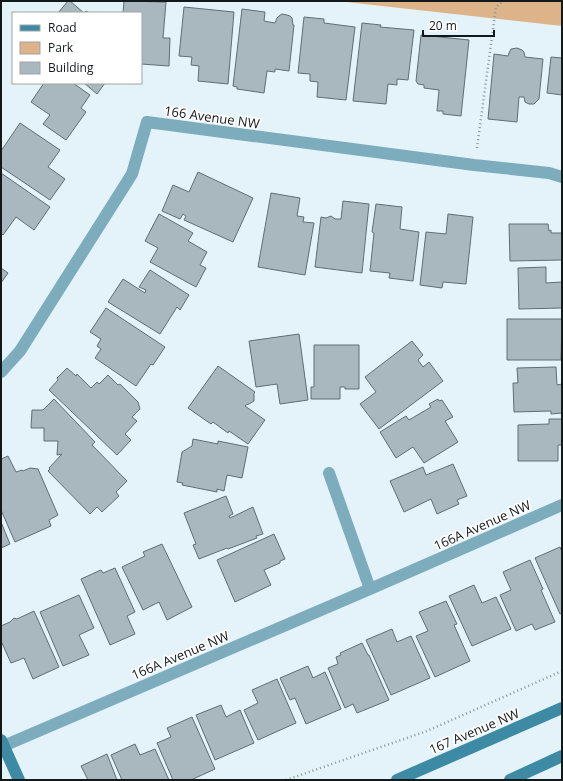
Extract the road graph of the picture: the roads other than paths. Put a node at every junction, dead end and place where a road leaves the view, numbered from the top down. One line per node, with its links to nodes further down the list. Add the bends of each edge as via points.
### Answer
1 (562, 177): 2 (street, 166 Avenue NW, via 548,173 147,122 132,174 20,352)
2 (1, 372)
3 (329, 474): 5 (street)
4 (562, 505): 5 (street, 166A Avenue NW)
5 (370, 589): 7 (street, 166A Avenue NW)
6 (562, 708): 10 (main road, 167 Avenue NW)
7 (2, 744): 9 (main road)
8 (562, 756): 11 (main road)
9 (19, 780)
10 (397, 780)
11 (510, 780)

